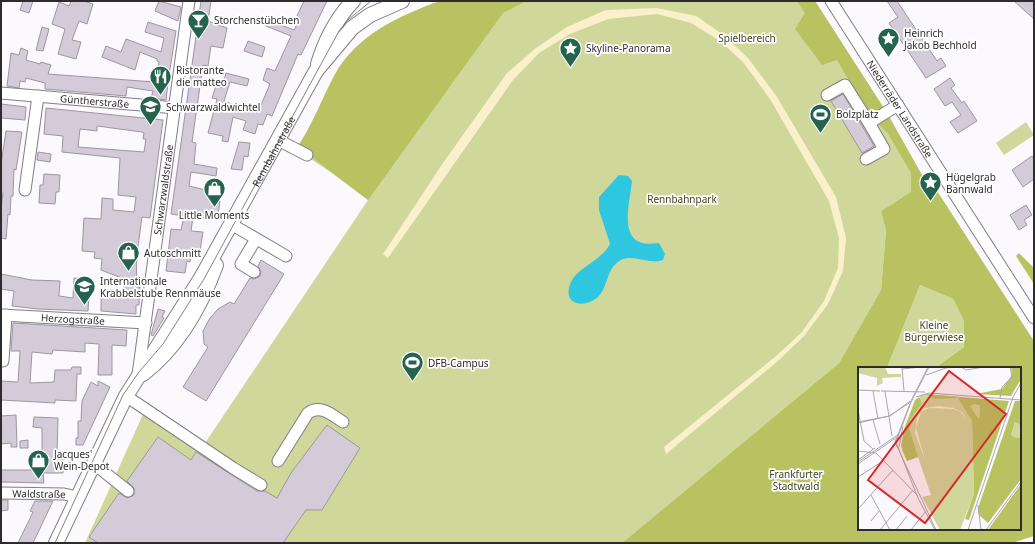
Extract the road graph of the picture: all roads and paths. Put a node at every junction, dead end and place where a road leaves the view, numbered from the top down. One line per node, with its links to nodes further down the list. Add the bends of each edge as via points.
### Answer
1 (353, 1): 6 (main road, Rennbahnstraße, via 344,11 323,47)
2 (402, 1): 5 (main road, Rennbahnstraße)
3 (831, 1): 10 (street, Niederräder Landstraße)
4 (186, 2): 11 (street, Schwarzwaldstraße)
5 (391, 4): 6 (main road, Rennbahnstraße, via 352,28)
6 (316, 71): 13 (main road, Rennbahnstraße)
7 (1, 93): 9 (street, Güntherstraße)
8 (827, 95): 12 (street, via 845,85)
9 (38, 96): 11 (street, Güntherstraße); 16 (street)
10 (898, 105): 12 (street); 23 (street, Niederräder Landstraße)
11 (176, 108): 24 (street, Schwarzwaldstraße)
12 (869, 123): 15 (street, via 884,149)
13 (278, 140): 14 (street); 17 (main road, Rennbahnstraße)
14 (307, 155)
15 (866, 159)
16 (25, 190)
17 (230, 227): 18 (street); 21 (main road, Rennbahnstraße); 26 (main road, Rennbahnstraße)
18 (256, 239): 19 (street); 20 (street, via 241,264)
19 (286, 256)
20 (254, 272)
21 (213, 273): 26 (street, via 204,279); 26 (main road, Rennbahnstraße, via 209,294 171,348)
22 (3, 315): 24 (street, Herzogstraße); 25 (street, via 4,361)
23 (1034, 318)
24 (146, 323): 26 (street, Schwarzwaldstraße)
25 (1, 361)
26 (141, 376): 27 (main road, Rennbahnstraße)
27 (126, 396): 30 (main road, Rennbahnstraße); 31 (street)
28 (343, 422): 29 (street, via 319,408 314,409 308,413)
29 (278, 461)
30 (93, 463): 32 (street); 34 (main road)
31 (261, 485)
32 (128, 491)
33 (1, 493): 34 (street, Waldstraße, via 64,494)
34 (77, 497): 35 (main road)
35 (56, 543)

